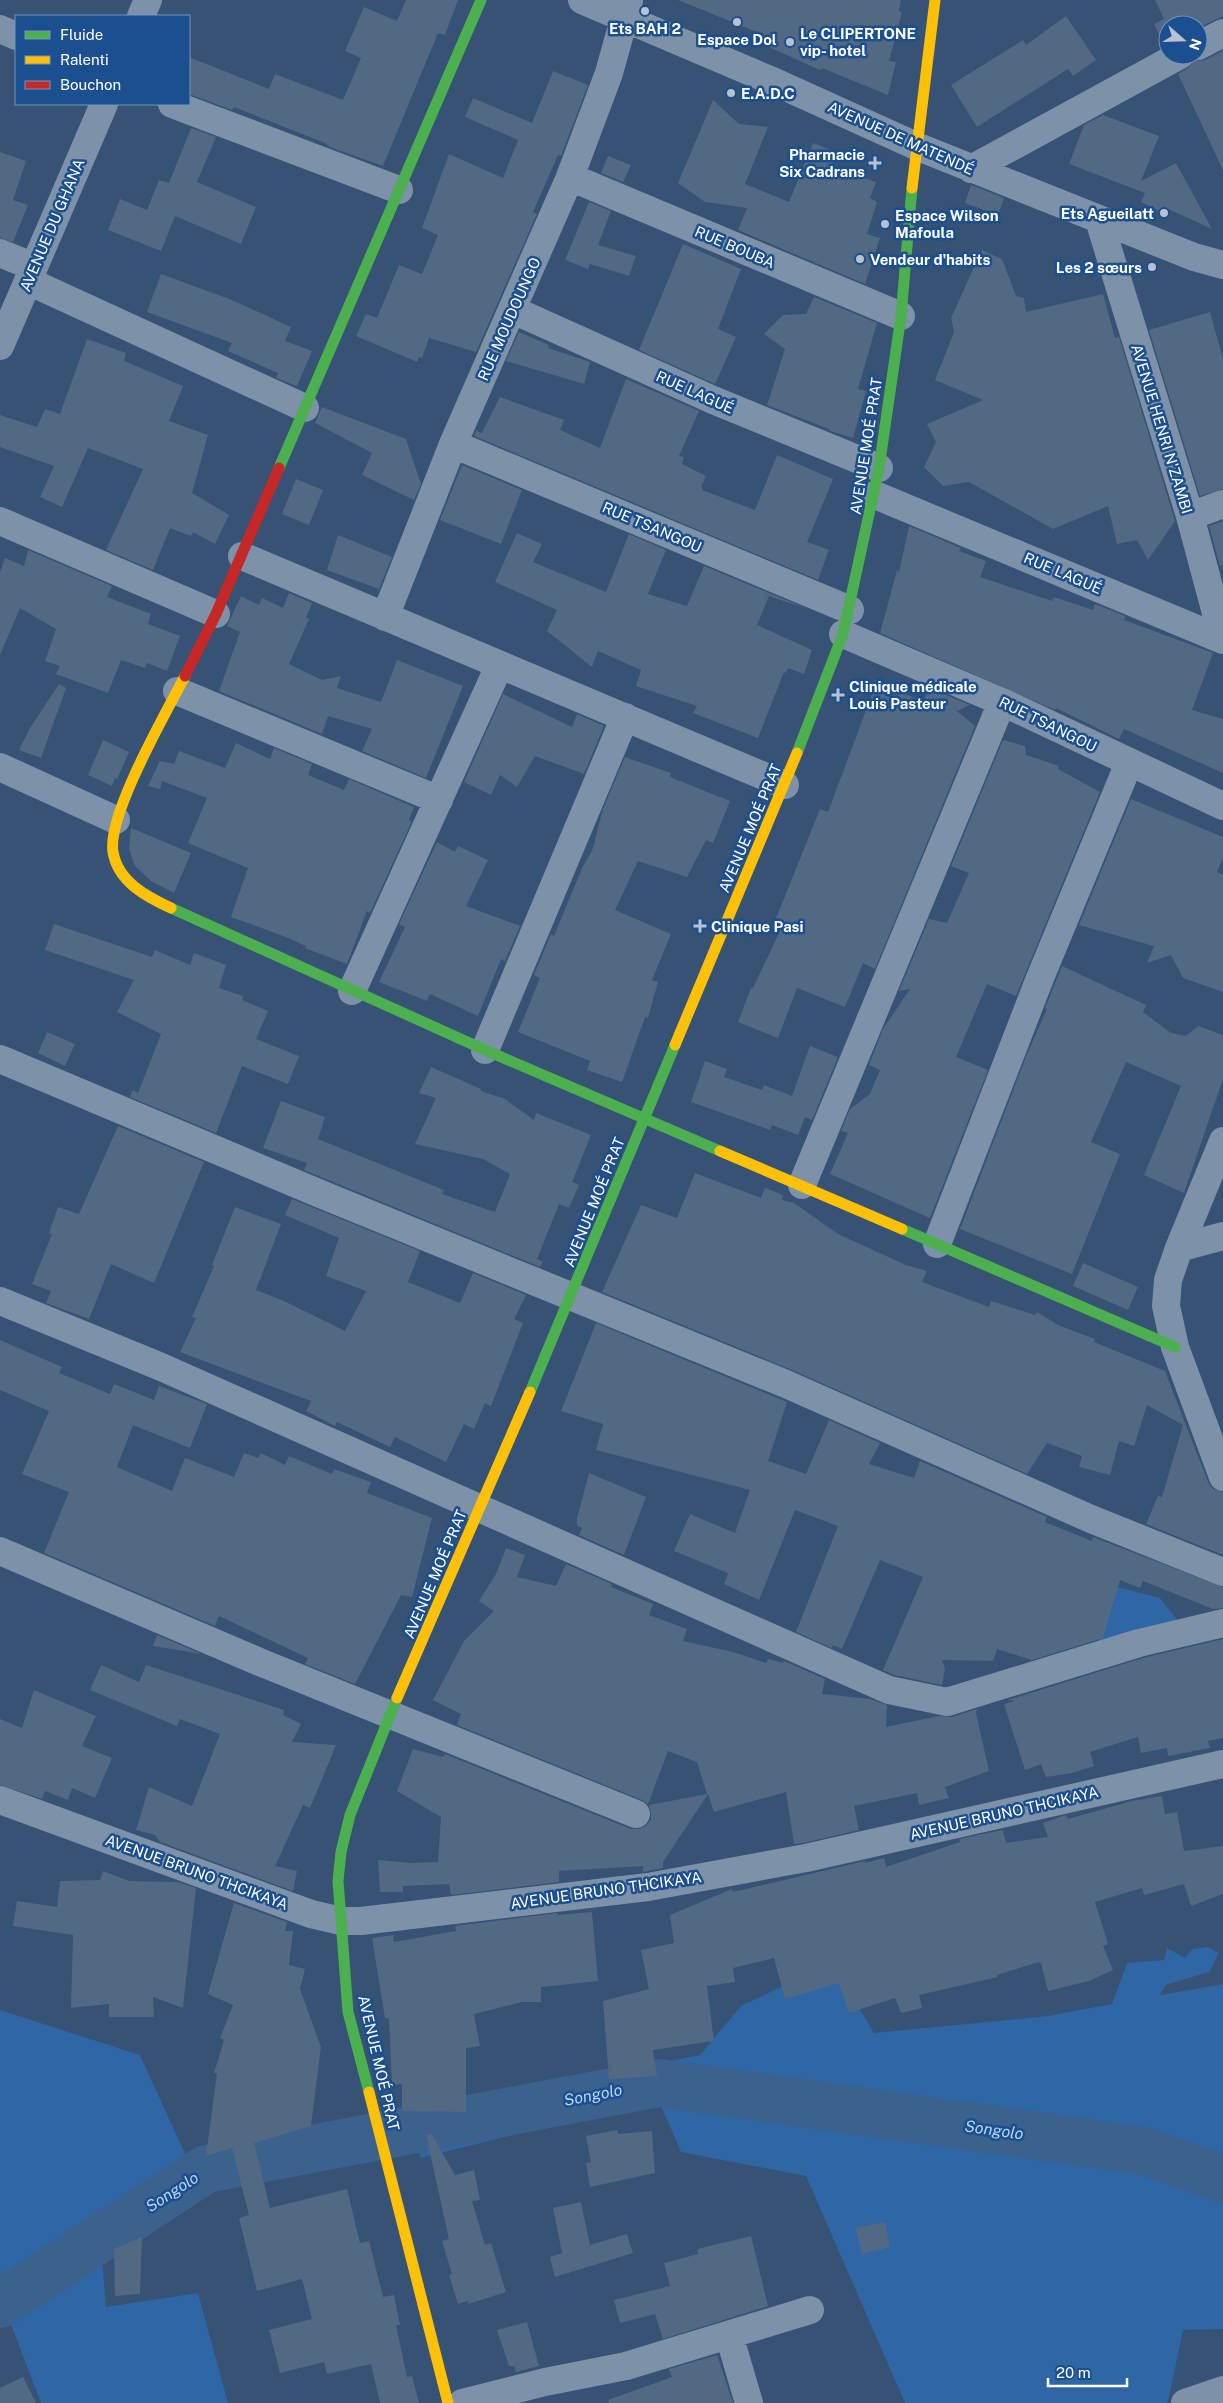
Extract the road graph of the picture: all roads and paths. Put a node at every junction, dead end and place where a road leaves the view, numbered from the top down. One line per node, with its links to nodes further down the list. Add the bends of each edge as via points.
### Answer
1 (148, 0): 6 (street)
2 (481, 0): 17 (street)
3 (582, 0): 5 (street, AVENUE DE MATENDÉ)
4 (936, 0): 14 (street, AVENUE MOÉ PRAT)
5 (626, 9): 14 (street, AVENUE DE MATENDÉ); 16 (street, RUE MOUDOUNGO, via 609,73)
6 (141, 15)
7 (0, 29): 9 (street)
8 (1223, 33): 10 (street)
9 (15, 36)
10 (1208, 41)
11 (1162, 65): 15 (street)
12 (104, 105): 21 (street, AVENUE DU GHANA)
13 (175, 105): 17 (street)
14 (916, 146): 15 (street, AVENUE DE MATENDÉ); 23 (street, AVENUE MOÉ PRAT)
15 (971, 168): 18 (street, AVENUE DE MATENDÉ)
16 (570, 177): 22 (street, RUE MOUDOUNGO); 23 (street, RUE BOUBA)
17 (399, 190): 25 (street)
18 (1099, 220): 20 (street, AVENUE DE MATENDÉ); 30 (street, AVENUE HENRI N'ZAMBI)
19 (0, 253): 21 (street)
20 (1223, 265)
21 (31, 274): 24 (street, AVENUE DU GHANA); 25 (street)
22 (513, 310): 26 (street, RUE MOUDOUNGO); 27 (street, RUE LAGUÉ, via 713,400)
23 (900, 316): 27 (street, AVENUE MOÉ PRAT)
24 (0, 346)
25 (305, 408): 32 (street)
26 (453, 444): 34 (street, RUE MOUDOUNGO); 35 (street, RUE TSANGOU)
27 (879, 468): 28 (street, AVENUE MOÉ PRAT)
28 (875, 495): 35 (street, AVENUE MOÉ PRAT); 36 (street, RUE LAGUÉ)
29 (1223, 504): 30 (street)
30 (1190, 516): 36 (street, AVENUE HENRI N'ZAMBI)
31 (0, 521): 33 (street)
32 (242, 556): 33 (street); 34 (street)
33 (216, 614): 38 (street)
34 (384, 617): 37 (street)
35 (846, 622): 39 (street, RUE TSANGOU); 43 (street, AVENUE MOÉ PRAT)
36 (1223, 640)
37 (499, 666): 40 (street); 44 (street)
38 (177, 690): 44 (street); 46 (street)
39 (1002, 702): 41 (street, RUE TSANGOU); 52 (street)
40 (625, 717): 43 (street); 48 (street)
41 (1129, 763): 45 (street, RUE TSANGOU); 54 (street, via 1040,978)
42 (0, 767): 46 (street)
43 (785, 785): 50 (street, AVENUE MOÉ PRAT)
44 (439, 800): 47 (street)
45 (1223, 806)
46 (116, 820): 47 (street, via 113,852 122,875 146,897)
47 (352, 991): 48 (street)
48 (485, 1050): 50 (street)
49 (0, 1059): 56 (street)
50 (644, 1117): 52 (street); 56 (street, AVENUE MOÉ PRAT)
51 (1223, 1141): 55 (street)
52 (802, 1186): 54 (street)
53 (1223, 1236): 55 (street)
54 (937, 1244): 58 (street)
55 (1179, 1248): 58 (street, via 1168,1280 1166,1306)
56 (571, 1298): 61 (street, AVENUE MOÉ PRAT); 63 (street, via 786,1384 1091,1519)
57 (0, 1302): 61 (street, via 159,1366)
58 (1175, 1347): 59 (street)
59 (1216, 1433): 60 (street)
60 (1223, 1477)
61 (480, 1508): 64 (street, via 889,1690 946,1702 1139,1643); 65 (street, AVENUE MOÉ PRAT)
62 (0, 1551): 65 (street)
63 (1223, 1572)
64 (1223, 1623)
65 (390, 1715): 68 (street); 69 (street, AVENUE MOÉ PRAT, via 350,1815 341,1852 338,1881)
66 (1223, 1764): 69 (street, AVENUE BRUNO THCIKAYA, via 806,1858 658,1886)
67 (0, 1800): 69 (street, AVENUE BRUNO THCIKAYA, via 311,1914)
68 (636, 1814)
69 (341, 1921): 74 (street, AVENUE MOÉ PRAT, via 348,2012)
70 (810, 2310): 71 (street)
71 (729, 2335): 73 (street); 76 (street)
72 (1223, 2390): 77 (street)
73 (549, 2392): 75 (street)
74 (448, 2403)
75 (462, 2403)
76 (749, 2403)
77 (1185, 2403)

